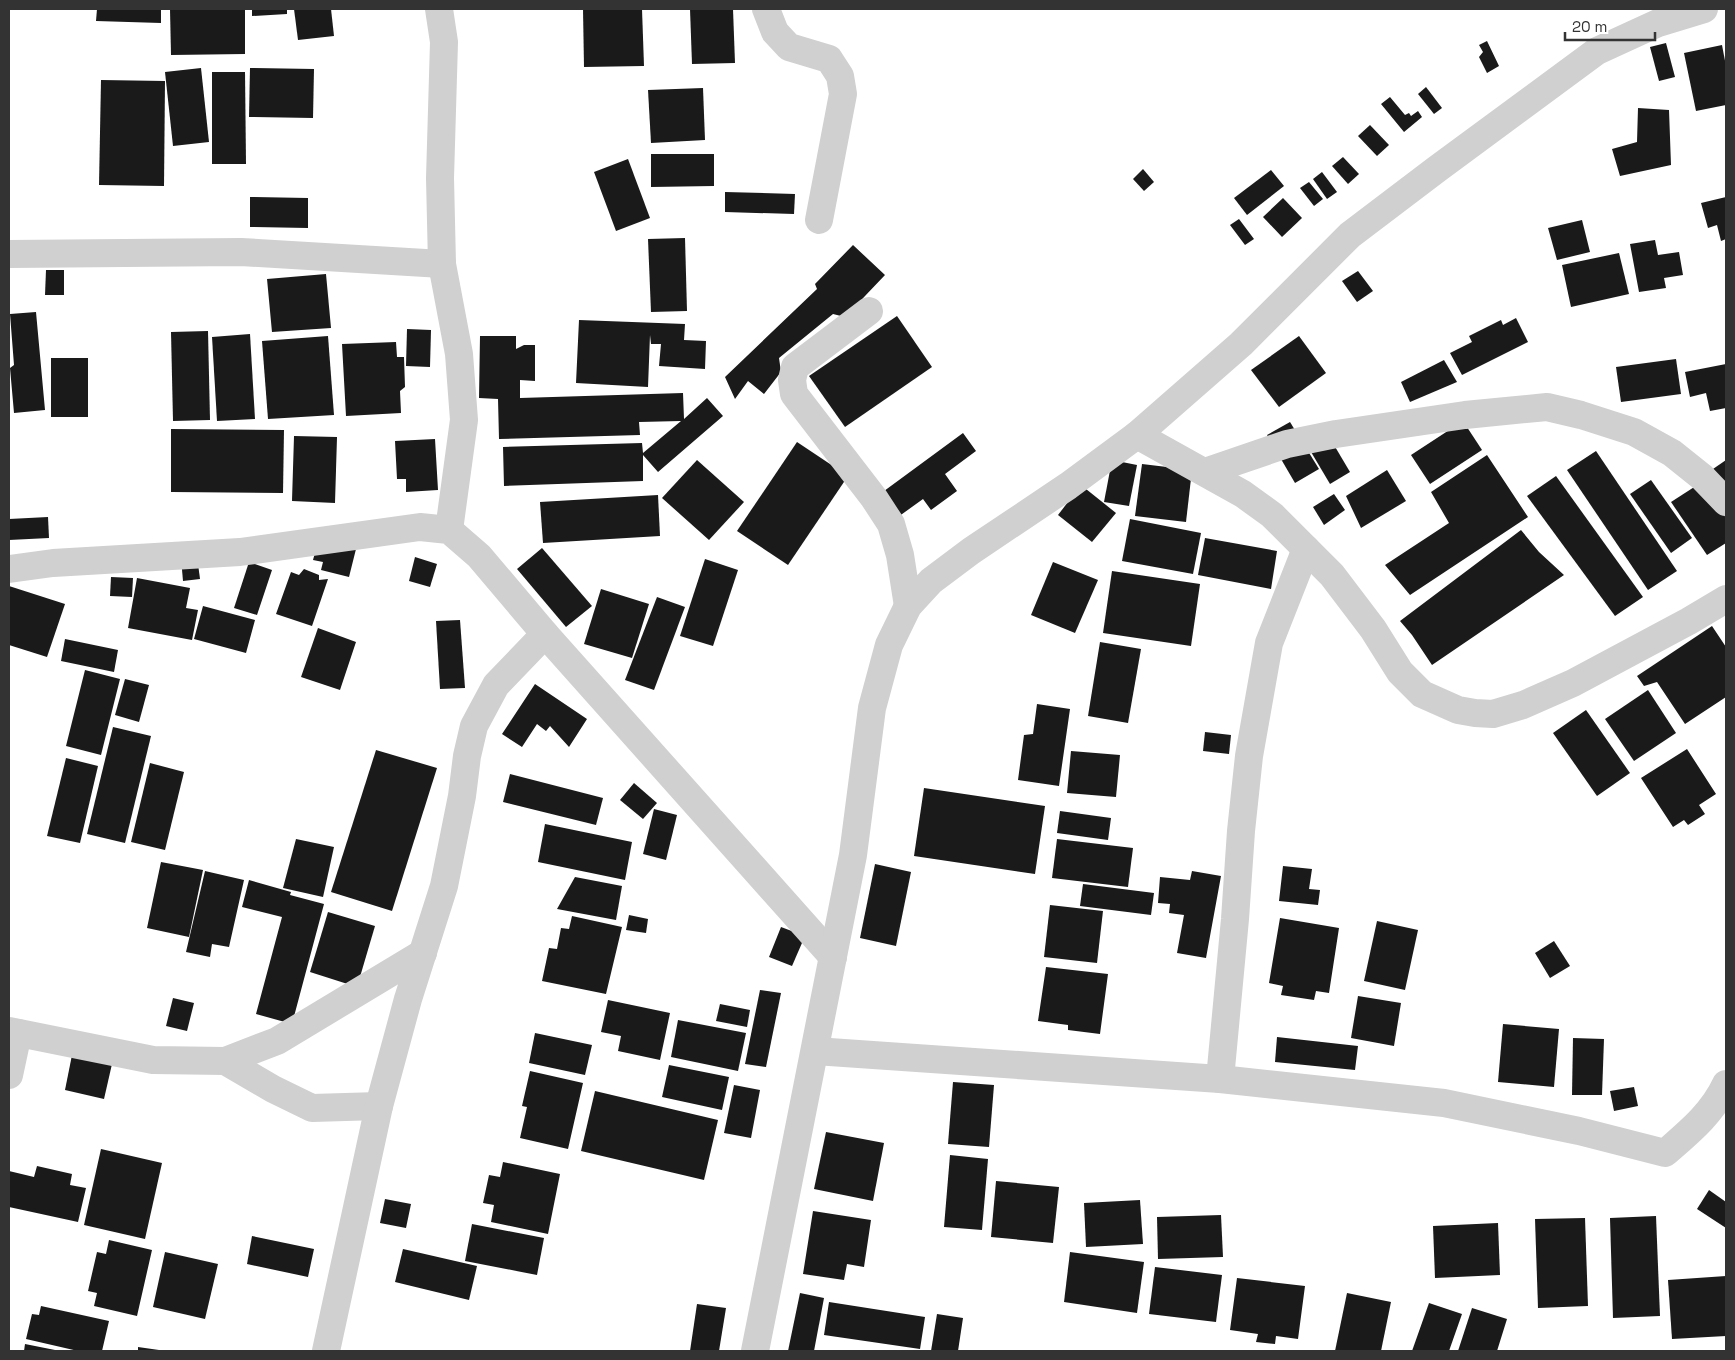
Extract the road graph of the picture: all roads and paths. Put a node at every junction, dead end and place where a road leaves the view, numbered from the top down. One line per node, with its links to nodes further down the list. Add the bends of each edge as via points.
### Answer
1 (438, 9): 6 (street, via 444,42 440,178)
2 (766, 9): 4 (street, via 775,32 789,47 829,59 840,76 843,94)
3 (1704, 9): 8 (street, via 1658,23 1597,51 1437,169 1350,235 1240,344)
4 (819, 220)
5 (9, 254): 6 (street, via 241,252)
6 (442, 264): 11 (street, via 459,354 464,420)
7 (869, 311): 15 (street, via 795,367 792,380 794,394 891,524 900,555)
8 (1137, 435): 9 (street); 15 (street, via 951,566 931,581)
9 (1205, 472): 10 (street, via 1287,444 1320,437 1465,414 1547,407 1634,432 1672,454 1702,477); 12 (street, via 1272,515)
10 (1726, 502)
11 (449, 530): 13 (street, via 420,527 240,552 53,563); 16 (street, via 479,556)
12 (1306, 549): 14 (street, via 1332,575 1405,678 1422,694 1475,714 1492,714 1522,706); 23 (street, via 1269,643 1249,756)
13 (9, 569)
14 (1726, 600)
15 (908, 606): 18 (street, via 889,645 872,708 853,855)
16 (545, 634): 17 (street, via 496,684 474,726 444,886); 18 (street)
17 (423, 953): 21 (street, via 277,1041); 25 (street)
18 (833, 957): 20 (street)
19 (13, 1032): 21 (street, via 153,1060); 22 (street)
20 (815, 1051): 23 (street); 27 (street)
21 (224, 1062): 25 (street, via 312,1108)
22 (9, 1075)
23 (1220, 1079): 24 (street, via 1444,1103 1579,1131 1664,1153 1702,1120)
24 (1726, 1084)
25 (379, 1106): 26 (street)
26 (326, 1351)
27 (756, 1351)

